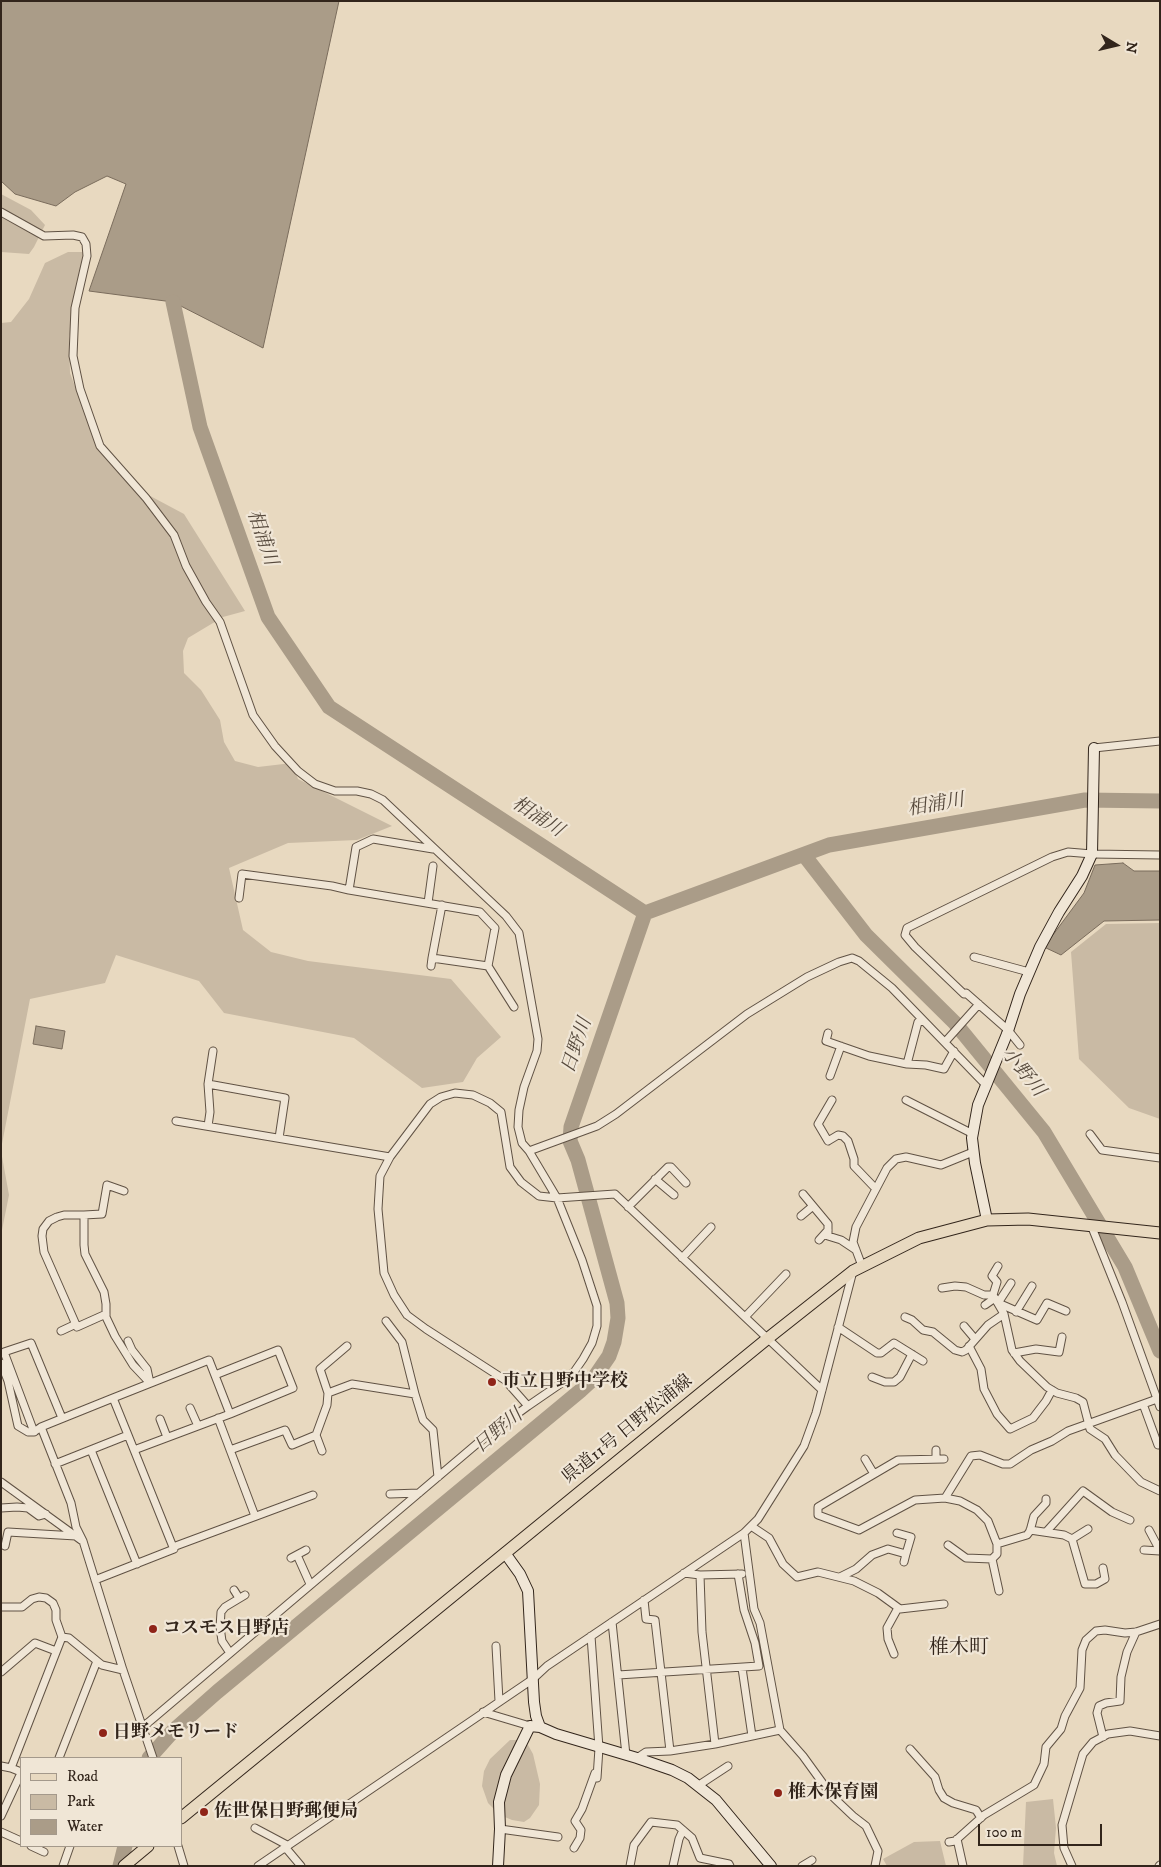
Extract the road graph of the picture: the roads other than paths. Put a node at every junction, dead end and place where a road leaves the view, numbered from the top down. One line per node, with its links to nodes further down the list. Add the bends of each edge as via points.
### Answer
1 (1, 212): 4 (street, via 44,236 74,235 82,237 86,244 87,256 75,308 73,356 100,446 174,534 186,566 220,622 254,715 274,746 315,784 335,791 371,794 383,800)
2 (1160, 741): 3 (street)
3 (1094, 753): 5 (street)
4 (434, 849): 8 (street, via 373,839 356,847); 38 (street, via 506,916 519,934 538,1039 519,1110 518,1127 522,1143)
5 (1092, 852): 6 (street); 16 (street); 17 (street, via 1052,856 907,928 904,935 915,947)
6 (1160, 855)
7 (433, 866): 10 (street)
8 (349, 890): 9 (street, via 242,874); 10 (street)
9 (239, 898)
10 (428, 903): 11 (street)
11 (442, 906): 13 (street); 15 (street, via 480,912 496,928)
12 (974, 957): 16 (street)
13 (432, 958): 14 (street); 15 (street)
14 (431, 966)
15 (488, 966): 18 (street)
16 (1030, 972): 20 (street)
17 (979, 1005): 20 (street); 22 (street)
18 (514, 1007)
19 (923, 1020): 22 (street); 27 (street, via 918,1022); 38 (street, via 892,988 859,961 852,958 839,962 807,977 746,1014 597,1126)
20 (1007, 1032): 23 (street); 29 (street)
21 (828, 1033): 24 (street, via 826,1041)
22 (945, 1042): 26 (street)
23 (1020, 1045)
24 (841, 1046): 27 (street); 28 (street)
25 (213, 1051): 30 (street)
26 (954, 1051): 27 (street, via 944,1069); 29 (street)
27 (907, 1064)
28 (830, 1076)
29 (988, 1082): 35 (street, via 978,1105)
30 (208, 1084): 34 (street); 37 (street, via 285,1098)
31 (832, 1100): 44 (street, via 818,1124 828,1141 838,1135 848,1141 854,1166)
32 (906, 1100): 35 (street)
33 (176, 1121): 34 (street)
34 (208, 1126): 37 (street)
35 (973, 1134): 39 (street)
36 (1090, 1134): 41 (street, via 1102,1150)
37 (279, 1138): 40 (street)
38 (529, 1151): 48 (street)
39 (974, 1152): 44 (street, via 941,1165 917,1158 896,1159); 53 (street)
40 (390, 1157): 48 (street, via 430,1104 455,1093 473,1095 501,1112 510,1167 522,1182 538,1196); 101 (street, via 380,1176 378,1209 384,1272 394,1295 408,1315 426,1330 506,1380)
41 (1160, 1158)
42 (655, 1179): 43 (street, via 671,1166); 47 (street); 50 (street)
43 (686, 1183)
44 (876, 1189): 59 (street, via 856,1227 853,1242)
45 (124, 1190): 51 (street, via 107,1185 102,1214)
46 (803, 1194): 49 (street)
47 (674, 1195)
48 (561, 1197): 50 (street, via 615,1194); 101 (street, via 597,1306 597,1326 592,1343 574,1372)
49 (813, 1206): 52 (street); 56 (street, via 828,1224)
50 (628, 1207): 60 (street)
51 (84, 1215): 71 (street, via 85,1254 104,1292); 76 (street, via 57,1217 49,1221 42,1236 44,1252)
52 (801, 1216)
53 (987, 1220): 54 (main road, 県道11号 日野松浦線, via 1028,1219); 62 (main road, 県道11号 日野松浦線, via 919,1238)
54 (1091, 1225): 57 (main road, 県道11号 日野松浦線); 99 (street)
55 (711, 1227): 60 (street)
56 (828, 1230): 58 (street); 59 (street, via 828,1236)
57 (1160, 1233)
58 (819, 1240)
59 (856, 1250): 62 (street)
60 (682, 1258): 73 (street)
61 (998, 1266): 67 (street, via 992,1276 997,1282)
62 (858, 1269): 78 (street); 81 (main road, 県道11号 日野松浦線)
63 (786, 1274): 73 (street)
64 (1011, 1283): 67 (street)
65 (1032, 1286): 70 (street)
66 (942, 1288): 67 (street, via 966,1287)
67 (995, 1299): 68 (street); 70 (street); 72 (street)
68 (985, 1305)
69 (1066, 1311): 70 (street, via 1047,1303 1037,1320)
70 (1016, 1312)
71 (106, 1314): 76 (street, via 77,1327); 93 (street, via 133,1365)
72 (1004, 1314): 82 (street); 87 (street)
73 (745, 1317): 81 (street)
74 (905, 1317): 85 (street, via 923,1330 933,1332 955,1350 962,1352)
75 (386, 1321): 97 (street, via 402,1342)
76 (76, 1324): 79 (street)
77 (964, 1326): 82 (street)
78 (838, 1327): 88 (street, via 877,1353 894,1343); 94 (street)
79 (61, 1330)
80 (1062, 1337): 87 (street, via 1059,1352 1036,1349)
81 (767, 1339): 94 (street); 154 (main road, 県道11号 日野松浦線)
82 (974, 1339): 85 (street)
83 (128, 1341): 93 (street, via 147,1369)
84 (346, 1346): 96 (street, via 320,1369)
85 (969, 1346): 95 (street, via 981,1369 984,1389 997,1414 1010,1429 1033,1418)
86 (3, 1353): 105 (street, via 31,1343); 111 (street)
87 (1014, 1353): 95 (street, via 1033,1375)
88 (912, 1354): 89 (street); 92 (street, via 894,1382)
89 (923, 1361)
90 (1, 1362): 111 (street, via 18,1426)
91 (215, 1375): 93 (street, via 210,1360); 104 (street); 104 (street, via 278,1350 293,1388)
92 (872, 1377)
93 (150, 1383): 98 (street)
94 (822, 1390): 136 (street, via 804,1446)
95 (1052, 1390): 108 (street, via 1082,1402)
96 (328, 1393): 97 (street, via 352,1384); 113 (street)
97 (415, 1394): 124 (street, via 424,1420 432,1430)
98 (113, 1398): 105 (street); 112 (street)
99 (1157, 1399): 100 (street); 102 (street)
100 (1143, 1404): 108 (street); 115 (street)
101 (528, 1406): 124 (street)
102 (1160, 1407)
103 (190, 1408): 109 (street)
104 (230, 1414): 106 (street)
105 (62, 1418): 110 (street)
106 (218, 1418): 109 (street); 118 (street)
107 (160, 1419): 114 (street)
108 (1089, 1424): 126 (street, via 1090,1429 1105,1439 1114,1454 1141,1482); 130 (street, via 1068,1431 1010,1464 980,1455 972,1456)
109 (198, 1426): 114 (street)
110 (41, 1427): 111 (street); 122 (street)
111 (34, 1432)
112 (128, 1435): 116 (street); 117 (street)
113 (316, 1436): 118 (street, via 292,1445 285,1430); 120 (street)
114 (167, 1438): 117 (street)
115 (1158, 1444)
116 (91, 1450): 122 (street); 158 (street)
117 (134, 1450): 149 (street)
118 (230, 1450): 134 (street)
119 (936, 1450): 123 (street, via 940,1459 898,1460)
120 (322, 1451)
121 (866, 1459): 123 (street)
122 (55, 1464): 145 (street)
123 (874, 1474): 130 (street, via 818,1507 818,1515 860,1530 915,1500)
124 (438, 1477): 127 (street)
125 (1, 1482): 133 (street)
126 (1160, 1491)
127 (419, 1493): 128 (street); 166 (street)
128 (390, 1494)
129 (313, 1495): 134 (street)
130 (945, 1498): 146 (street, via 977,1510 988,1521)
131 (1046, 1499): 138 (street, via 1034,1516)
132 (1, 1508): 133 (street, via 28,1508 39,1516)
133 (46, 1514): 143 (street)
134 (256, 1516): 149 (street)
135 (1130, 1520): 141 (street, via 1112,1512 1083,1491)
136 (752, 1526): 142 (street); 164 (street, via 769,1538 783,1564 796,1577 818,1572)
137 (1088, 1529): 144 (street)
138 (1030, 1530): 141 (street); 146 (street)
139 (1149, 1530): 147 (street)
140 (897, 1532): 155 (street, via 911,1537)
141 (1046, 1532): 144 (street)
142 (744, 1533): 160 (street); 161 (street)
143 (76, 1536): 145 (street); 150 (street, via 8,1532)
144 (1072, 1539): 159 (street, via 1085,1584 1096,1584 1105,1579)
145 (83, 1542): 165 (street)
146 (997, 1544): 156 (street, via 997,1554)
147 (1160, 1545)
148 (948, 1546): 156 (street, via 966,1558)
149 (174, 1547): 158 (street)
150 (4, 1548)
151 (306, 1550): 166 (street, via 294,1556)
152 (1144, 1550): 153 (street)
153 (1160, 1551)
154 (505, 1553): 189 (street, via 528,1591); 215 (main road, 県道11号 日野松浦線)
155 (906, 1554): 157 (street); 164 (street, via 888,1549 872,1555 856,1569)
156 (992, 1559): 168 (street)
157 (904, 1562)
158 (137, 1564): 165 (street)
159 (1103, 1568)
160 (684, 1573): 163 (street); 169 (street)
161 (749, 1573): 162 (street); 194 (street)
162 (738, 1574): 163 (street); 183 (street, via 759,1666)
163 (700, 1575): 185 (street)
164 (839, 1577): 172 (street, via 854,1581)
165 (95, 1580): 184 (street)
166 (310, 1584): 180 (street)
167 (234, 1590): 180 (street, via 242,1596 221,1612 222,1641)
168 (999, 1591)
169 (644, 1600): 173 (street); 187 (street, via 646,1619 655,1620)
170 (944, 1604): 172 (street)
171 (1, 1607): 177 (street, via 22,1607 32,1599 46,1598 56,1610)
172 (898, 1608): 181 (street, via 887,1628)
173 (612, 1622): 176 (street); 188 (street)
174 (1160, 1624): 175 (street)
175 (1136, 1632): 197 (street, via 1121,1677 1120,1700 1099,1706 1097,1713); 216 (street, via 1096,1631 1086,1640 1082,1650 1080,1688 1064,1716 1061,1729 1046,1747 1044,1764 1034,1785)
176 (591, 1636): 189 (street, via 547,1666); 199 (street)
177 (62, 1637): 179 (street); 182 (street, via 69,1638)
178 (496, 1646): 190 (street)
179 (56, 1651): 186 (street, via 35,1643); 209 (street)
180 (230, 1653): 192 (street)
181 (894, 1654)
182 (97, 1660): 184 (street, via 102,1665); 203 (street)
183 (742, 1668): 185 (street); 195 (street)
184 (123, 1670): 192 (street)
185 (707, 1670): 187 (street); 198 (street)
186 (1, 1672)
187 (661, 1673): 188 (street); 201 (street)
188 (618, 1675): 202 (street)
189 (534, 1679): 190 (street); 193 (street)
190 (499, 1701): 191 (street)
191 (483, 1712): 193 (street); 223 (street)
192 (143, 1727): 204 (street)
193 (535, 1727): 199 (street); 218 (street, via 506,1775 498,1802)
194 (780, 1730): 195 (street); 242 (street, via 832,1796 866,1826 878,1851)
195 (752, 1736): 198 (street)
196 (1160, 1736): 197 (street, via 1130,1731)
197 (1103, 1737): 244 (street, via 1093,1742 1083,1754 1062,1825 1064,1848)
198 (716, 1744): 201 (street)
199 (599, 1748): 202 (street); 206 (street)
200 (910, 1749): 216 (street, via 935,1777 944,1798 976,1810)
201 (670, 1752): 205 (street, via 646,1752)
202 (626, 1755): 205 (street)
203 (59, 1757)
204 (153, 1757)
205 (637, 1758): 213 (street, via 672,1770)
206 (599, 1763): 212 (street); 228 (street, via 575,1821 581,1830)
207 (1, 1766): 209 (street)
208 (728, 1766): 213 (street)
209 (11, 1768): 210 (street)
210 (20, 1772)
211 (20, 1774): 214 (street)
212 (597, 1778)
213 (699, 1785): 240 (street, via 716,1800)
214 (1, 1816)
215 (182, 1817)
216 (981, 1818): 243 (street, via 953,1841)
217 (255, 1828): 223 (street)
218 (500, 1829): 221 (street); 236 (street)
219 (683, 1830): 237 (street, via 677,1825 651,1822 634,1845); 238 (street); 239 (street, via 692,1838 700,1858)
220 (1, 1832): 222 (street)
221 (558, 1837)
222 (20, 1841)
223 (286, 1846): 234 (street); 235 (street)
224 (33, 1847): 229 (street)
225 (70, 1847): 231 (street)
226 (147, 1847): 232 (main road)
227 (178, 1847): 233 (street)
228 (574, 1848)
229 (44, 1852)
230 (812, 1860): 241 (street)
231 (63, 1866)
232 (124, 1866)
233 (184, 1866)
234 (258, 1866)
235 (301, 1866)
236 (498, 1866)
237 (630, 1866)
238 (673, 1866)
239 (730, 1866)
240 (771, 1866)
241 (802, 1866)
242 (875, 1866)
243 (964, 1866)
244 (1072, 1866)

